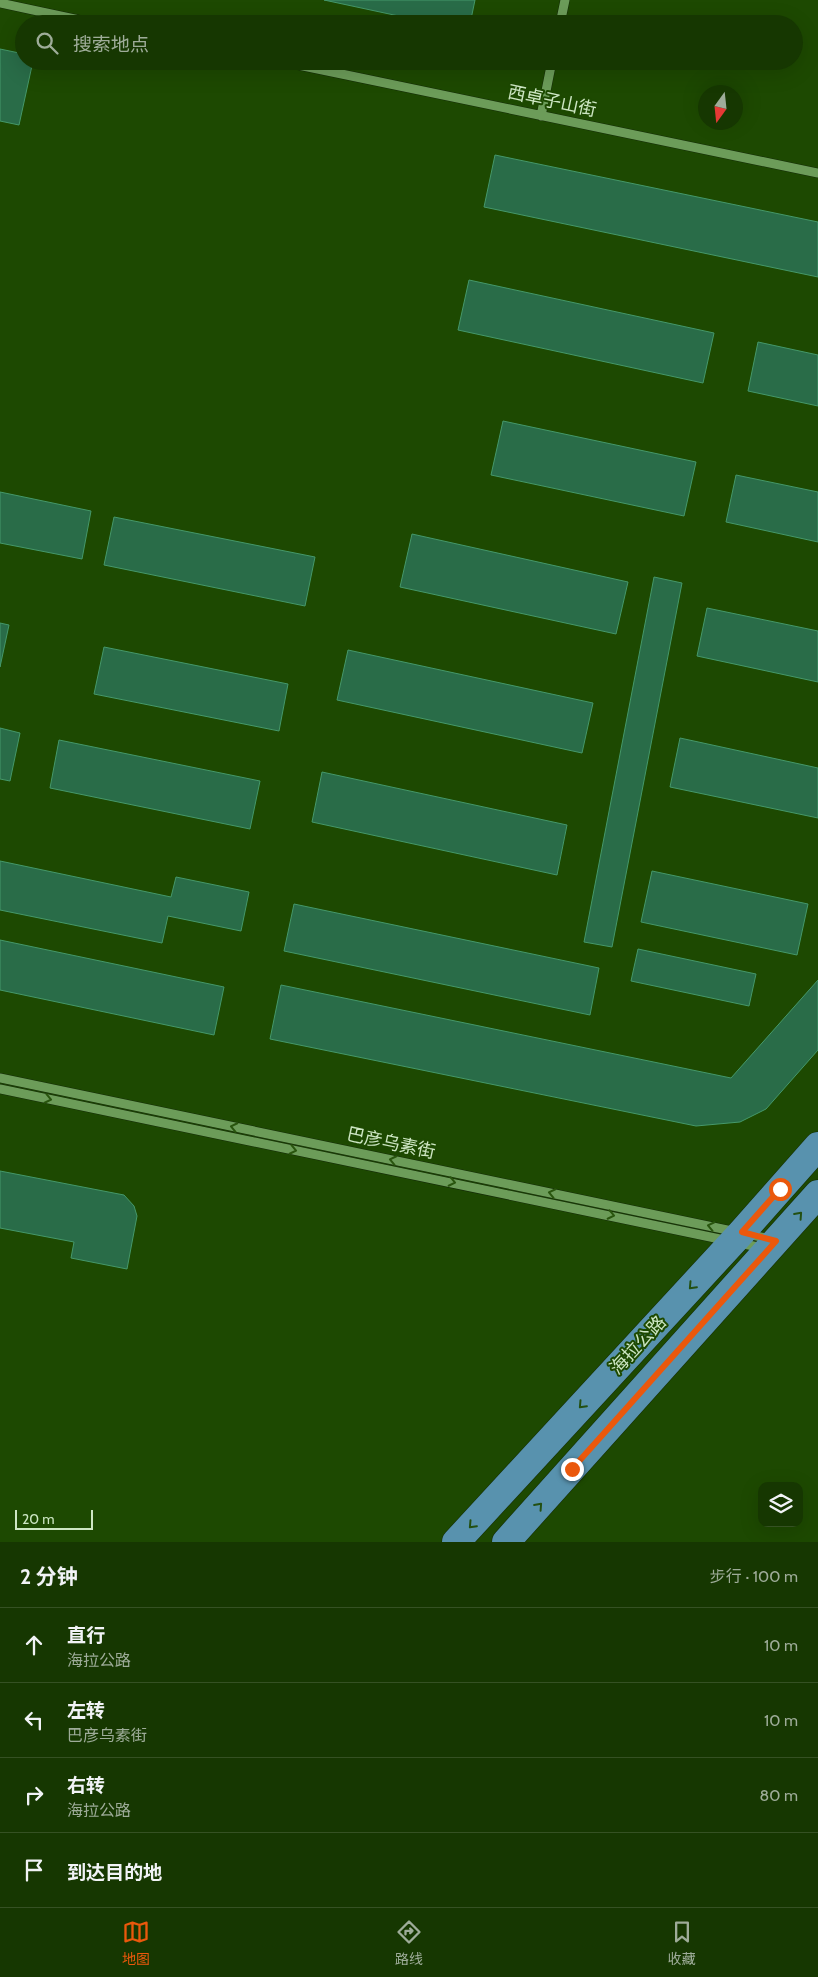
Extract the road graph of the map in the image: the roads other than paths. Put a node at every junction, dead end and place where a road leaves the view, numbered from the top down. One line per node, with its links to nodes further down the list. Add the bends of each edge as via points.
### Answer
1 (565, 0): 4 (street)
2 (0, 4): 3 (street)
3 (54, 15)
4 (562, 15)
5 (322, 70): 7 (street, 西卓子山街)
6 (550, 70): 7 (street)
7 (541, 116): 8 (street, 西卓子山街)
8 (818, 173)
9 (0, 1078): 13 (street, 巴彦乌素街, one-way to 9)
10 (0, 1089): 13 (street, 巴彦乌素街, one-way to 13)
11 (818, 1146): 13 (main road, 海拉公路)
12 (818, 1194): 14 (main road, 海拉公路, one-way to 12)
13 (738, 1236): 14 (street, 巴彦乌素街); 15 (main road, 海拉公路, one-way to 15)
14 (772, 1245): 16 (main road, 海拉公路, one-way to 14)
15 (456, 1542)
16 (506, 1542)

